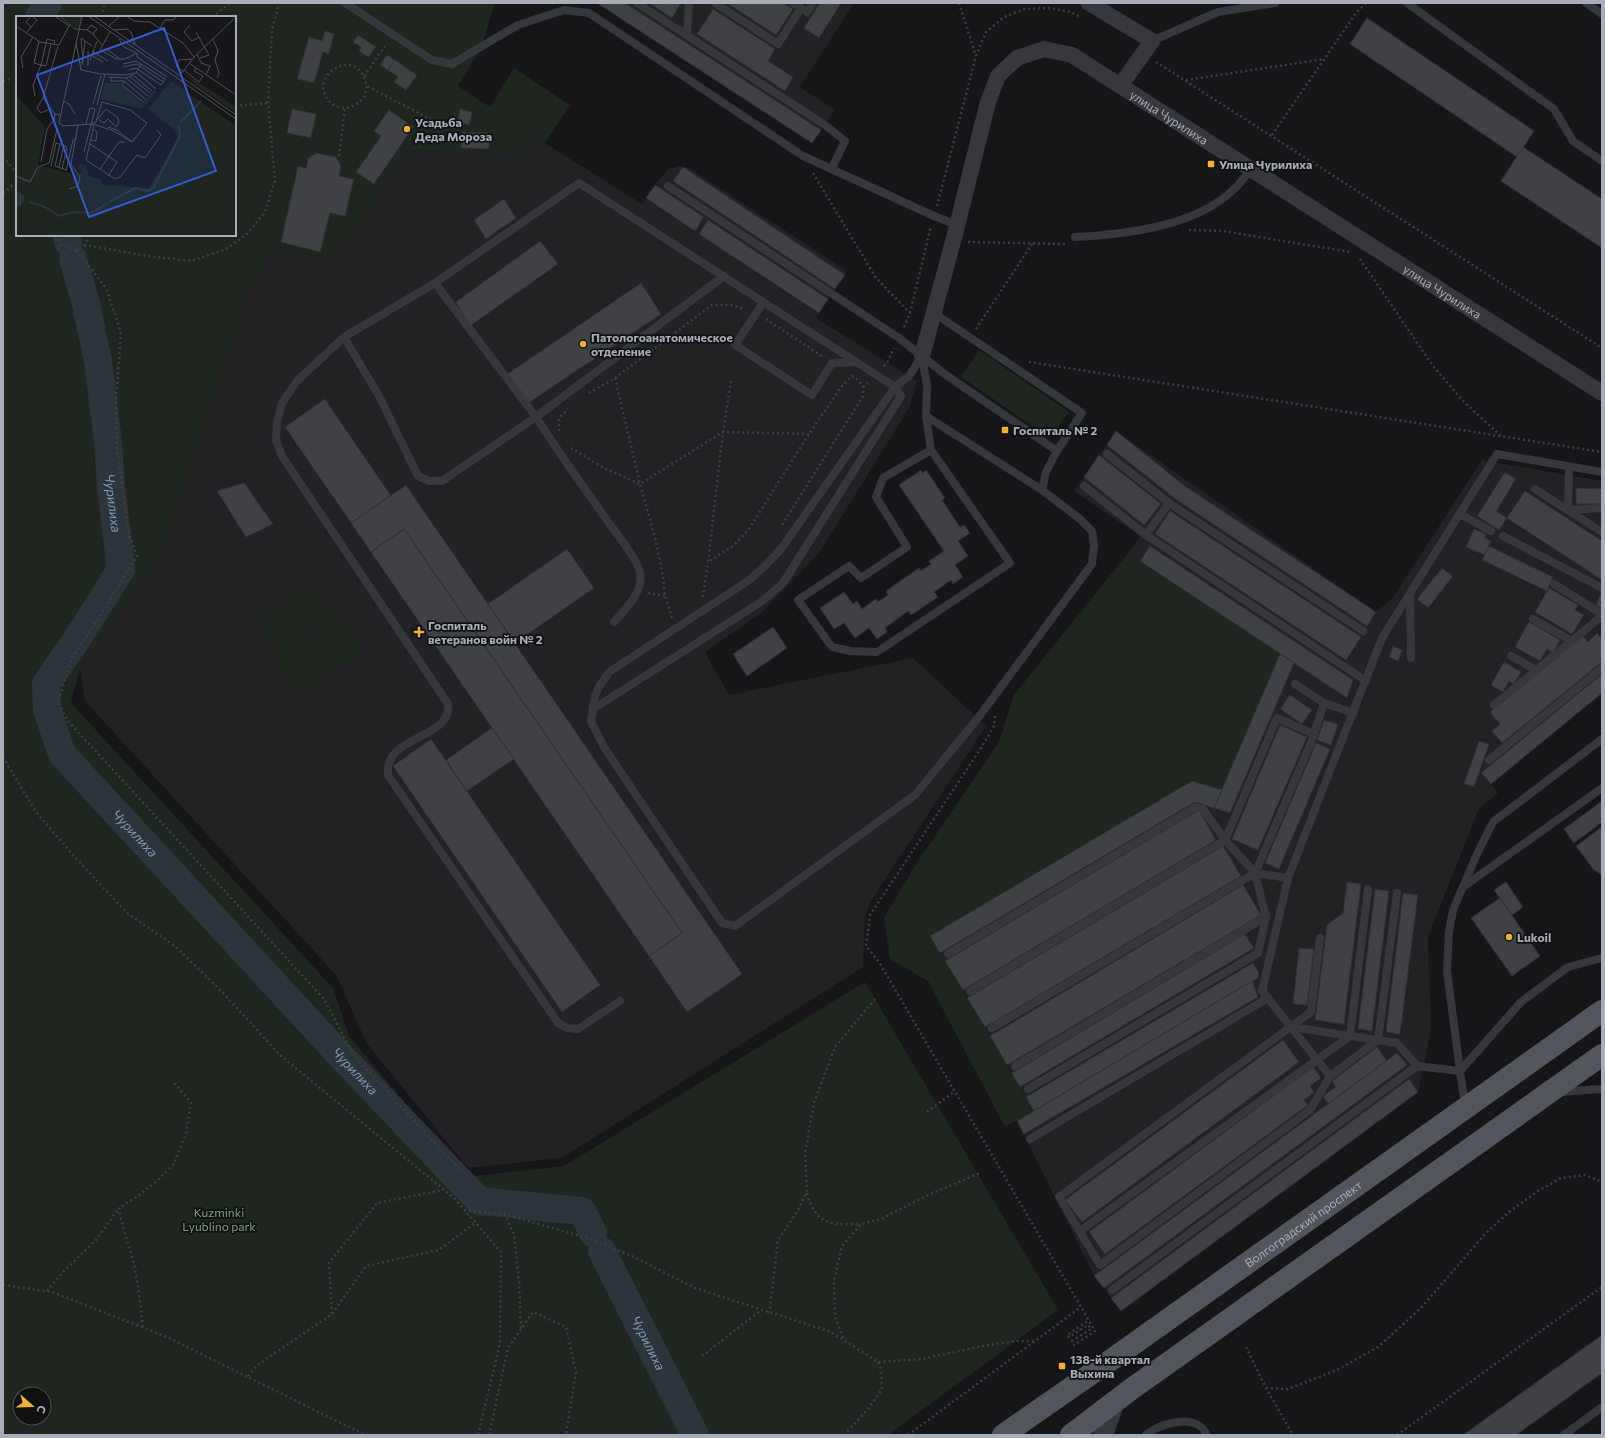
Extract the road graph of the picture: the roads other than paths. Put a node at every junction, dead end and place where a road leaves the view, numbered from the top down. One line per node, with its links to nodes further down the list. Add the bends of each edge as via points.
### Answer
1 (346, 3): 19 (lane, via 432,60 452,64 518,25 564,10 589,13 803,156)
2 (637, 3): 15 (lane)
3 (689, 3): 15 (lane)
4 (715, 3): 12 (lane, via 778,44)
5 (793, 3): 12 (lane)
6 (813, 3): 12 (lane, via 807,12)
7 (1089, 3): 16 (street)
8 (1219, 3): 13 (lane)
9 (1275, 3): 13 (lane)
10 (1406, 3): 18 (lane, via 1554,109 1573,141)
11 (1586, 3): 14 (lane)
12 (801, 8)
13 (1218, 12): 16 (lane)
14 (1602, 14)
15 (687, 35): 19 (lane, via 825,125 845,141)
16 (1148, 47): 17 (street)
17 (1120, 86): 20 (street, улица Чурилиха); 22 (street, улица Чурилиха, via 1072,55 1044,49 1017,58 998,76 988,102)
18 (1602, 161)
19 (832, 168): 22 (lane, via 934,216)
20 (1251, 169): 23 (lane, via 1233,190 1215,204 1193,214 1130,232); 32 (street, улица Чурилиха)
21 (668, 186): 29 (lane, via 899,338)
22 (957, 224): 27 (street, улица Чурилиха)
23 (1075, 237)
24 (724, 276): 25 (lane, via 579,183); 26 (lane); 34 (lane)
25 (435, 282): 28 (lane); 34 (lane)
26 (763, 303): 30 (lane); 30 (lane, via 735,345 812,395 832,363)
27 (934, 313): 29 (street, улица Чурилиха); 36 (lane, via 1082,413)
28 (344, 337): 34 (lane, via 379,396 418,476 429,481 442,481); 85 (lane, via 297,381 282,403 276,440 282,456 448,704 447,714 442,723 395,752 388,763 388,775 558,1024 578,1029)
29 (922, 356): 31 (lane, via 909,376); 33 (lane, via 927,387); 36 (lane)
30 (856, 362): 31 (lane)
31 (894, 387): 67 (lane, via 781,549 748,581 609,672 599,687); 67 (lane, via 901,396 783,583 761,602)
32 (1602, 393)
33 (926, 416): 35 (lane); 42 (lane)
34 (536, 417): 56 (lane, via 640,569 640,582 635,597)
35 (931, 450): 35 (lane, via 1010,563 877,652 832,647 798,600 849,566 861,578 907,547 876,497 883,478)
36 (1057, 451): 42 (lane, via 1046,472)
37 (1107, 454): 43 (lane)
38 (1569, 466): 39 (lane); 45 (lane); 46 (lane, via 1497,454)
39 (1602, 472)
40 (1084, 486): 49 (lane)
41 (1535, 489): 45 (lane)
42 (1042, 490): 67 (lane, via 1092,531 1092,564 978,718 915,795 735,926 722,923 604,747 591,721)
43 (1169, 503): 49 (lane); 57 (lane)
44 (1602, 508): 45 (lane)
45 (1568, 510): 48 (lane)
46 (1460, 514): 47 (lane); 53 (lane)
47 (1491, 531)
48 (1602, 532)
49 (1146, 535): 63 (lane)
50 (1503, 536): 52 (lane)
51 (1554, 584): 54 (lane)
52 (1602, 588)
53 (1410, 596): 60 (lane); 63 (lane, via 1382,638)
54 (1602, 615): 58 (lane)
55 (1533, 619): 58 (lane)
56 (614, 622)
57 (1363, 630)
58 (1572, 641): 62 (lane)
59 (1511, 656): 62 (lane)
60 (1411, 658)
61 (1602, 668): 71 (lane)
62 (1536, 670): 66 (lane)
63 (1366, 681): 68 (lane)
64 (1295, 684): 65 (lane)
65 (1324, 703): 68 (lane); 69 (lane)
66 (1494, 705)
67 (593, 709)
68 (1354, 713): 75 (lane)
69 (1314, 734): 73 (lane, via 1277,718); 74 (lane)
70 (1602, 739): 76 (lane, via 1493,822)
71 (1489, 760)
72 (1602, 788): 76 (lane)
73 (1225, 840): 74 (lane); 81 (lane, via 1203,809 1196,807); 83 (lane)
74 (1255, 873): 75 (lane); 79 (lane); 88 (lane)
75 (1288, 878): 84 (lane, via 1262,991)
76 (1463, 887): 95 (lane, via 1453,910 1447,971)
77 (1368, 889): 89 (lane)
78 (1397, 893): 90 (lane)
79 (1266, 917): 93 (lane); 97 (lane, via 1258,953)
80 (1320, 938): 87 (lane, via 1311,1012)
81 (948, 954)
82 (1602, 958): 95 (lane, via 1568,967 1520,1002)
83 (970, 991)
84 (1268, 998): 87 (lane); 101 (lane)
85 (620, 1001)
86 (1602, 1011): 100 (main road, Волгоградский проспект)
87 (1290, 1027): 89 (lane); 92 (lane); 102 (lane, via 1059,1196)
88 (992, 1028)
89 (1350, 1036): 90 (lane); 92 (lane)
90 (1378, 1040): 94 (lane, via 1397,1043); 96 (lane)
91 (1602, 1055): 99 (main road)
92 (1316, 1060): 96 (lane); 102 (lane)
93 (1014, 1066)
94 (1417, 1066): 95 (lane); 103 (lane)
95 (1460, 1071): 100 (lane)
96 (1330, 1076): 102 (lane, via 1310,1110 1100,1265)
97 (1028, 1089)
98 (1602, 1089): 99 (lane)
99 (1548, 1094): 104 (main road)
100 (1466, 1108): 106 (main road, Волгоградский проспект)
101 (1030, 1138)
102 (1080, 1231)
103 (1112, 1290)
104 (1114, 1403): 107 (main road); 108 (street)
105 (1602, 1407): 111 (lane)
106 (1003, 1435)
107 (1070, 1435)
108 (1103, 1435)
109 (1146, 1435): 110 (lane, via 1174,1422 1181,1422 1197,1424)
110 (1207, 1435)
111 (1564, 1435)

